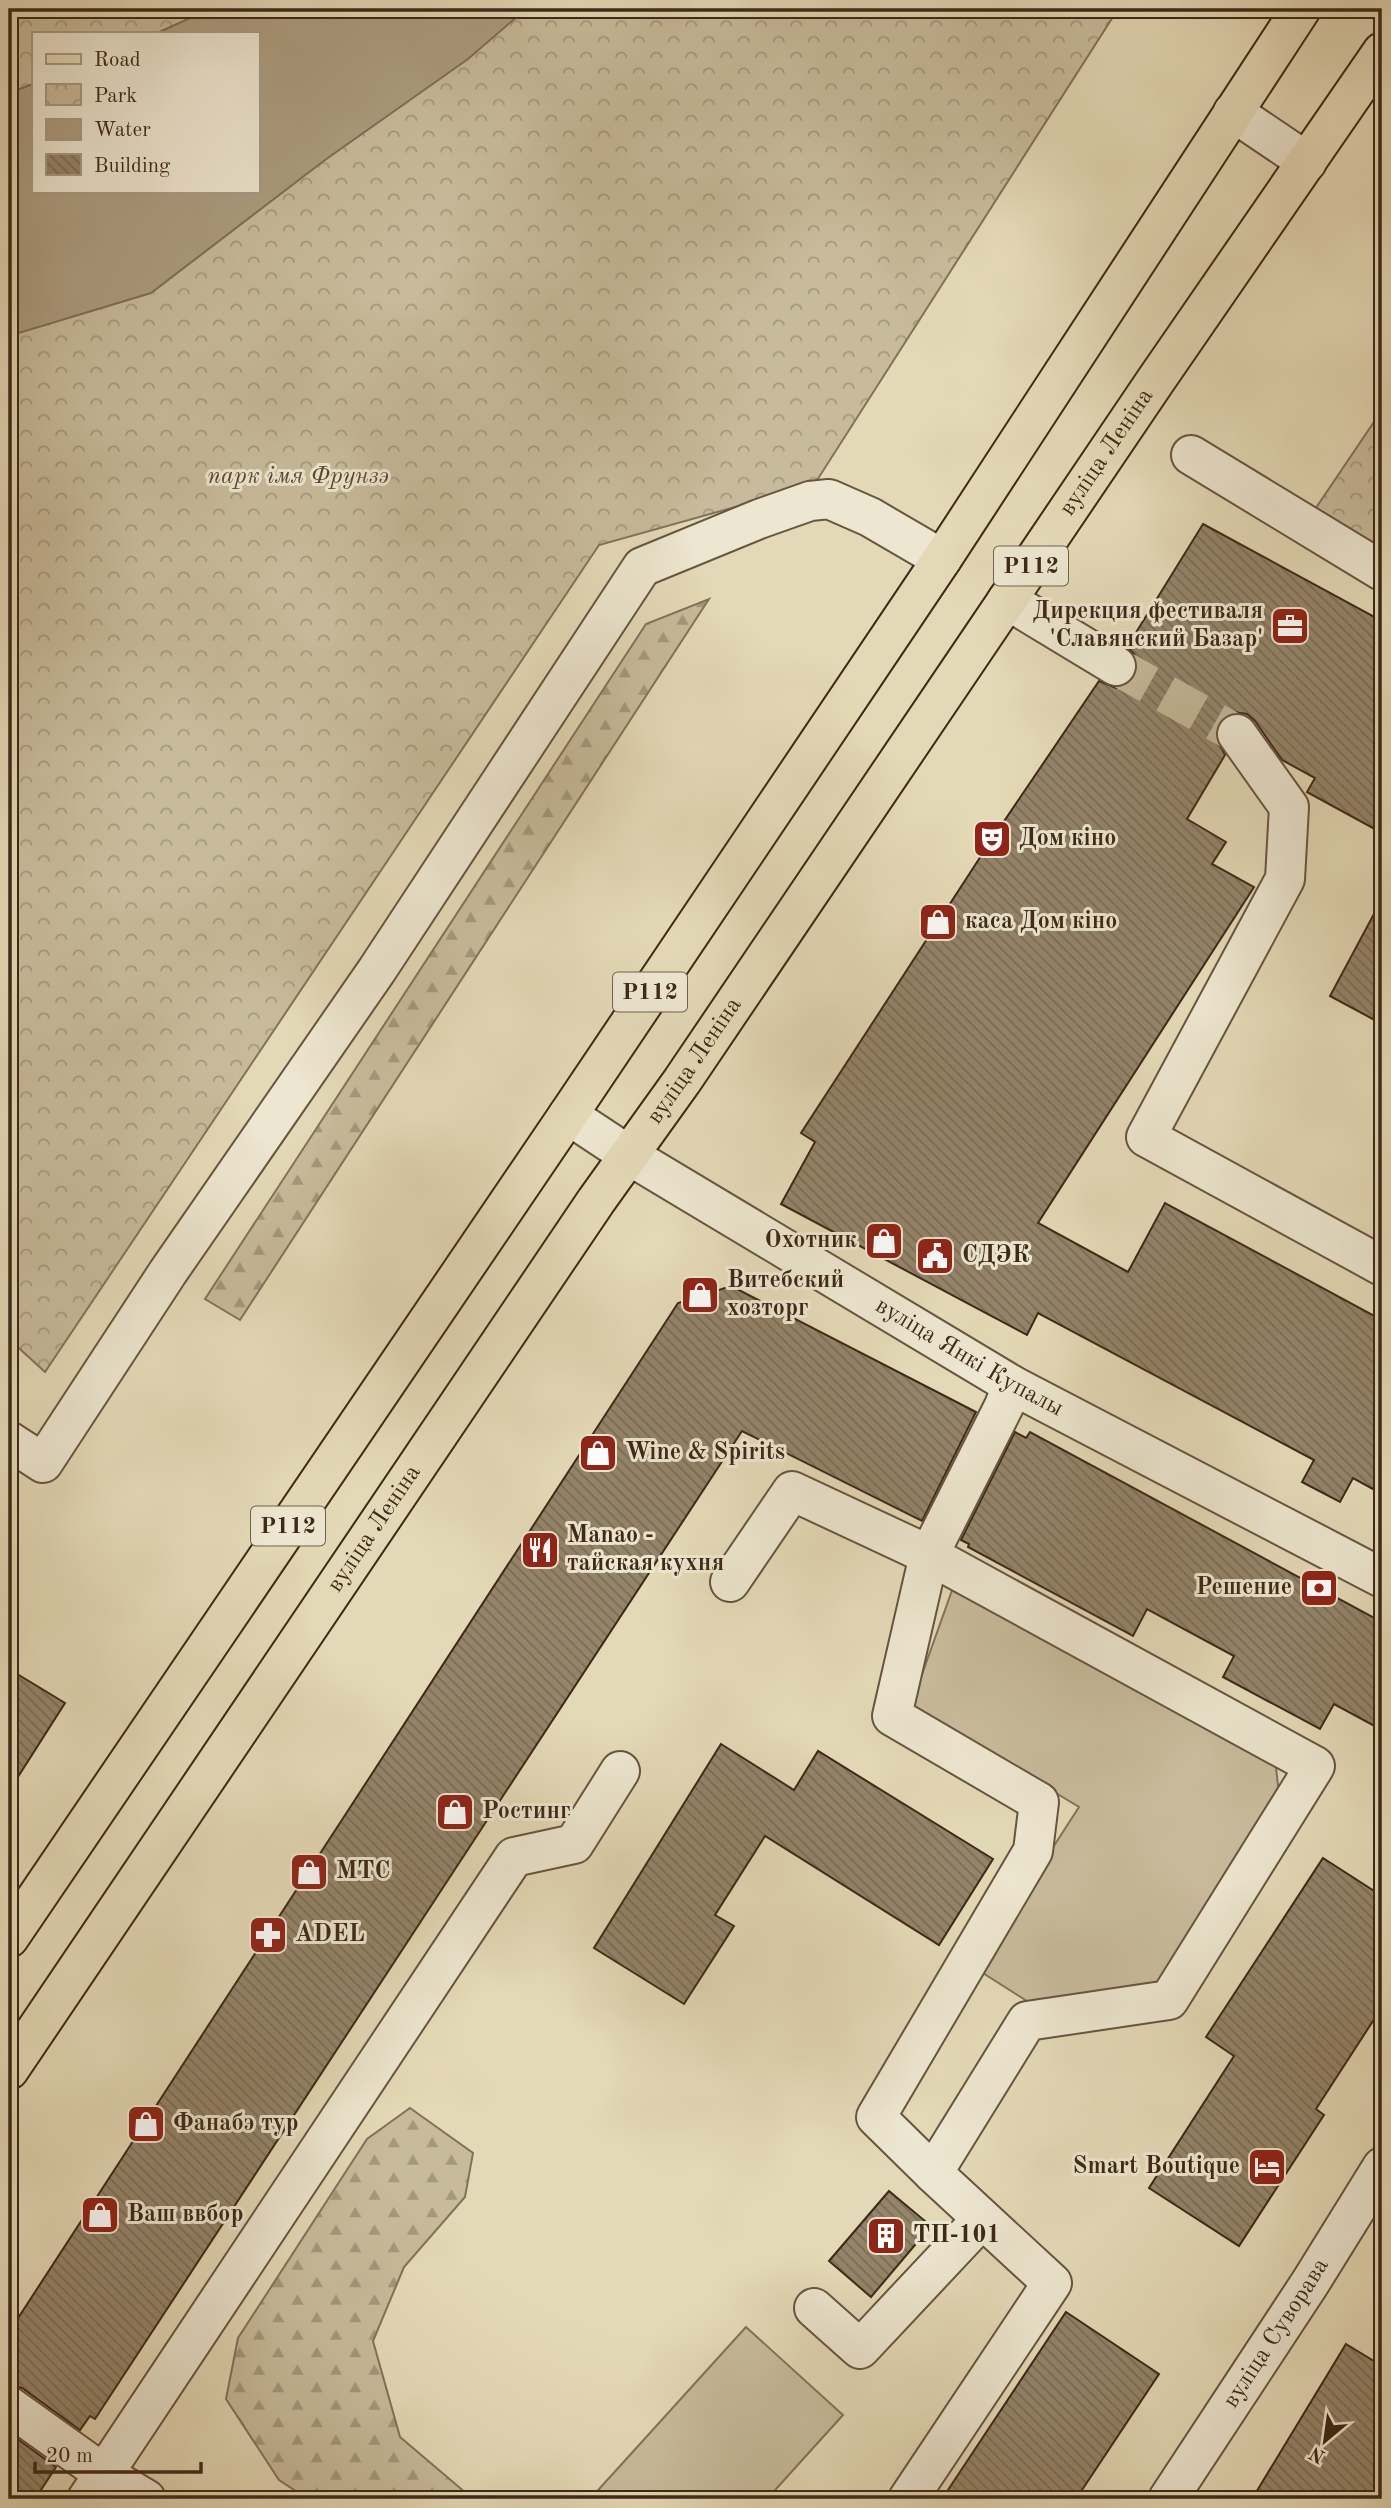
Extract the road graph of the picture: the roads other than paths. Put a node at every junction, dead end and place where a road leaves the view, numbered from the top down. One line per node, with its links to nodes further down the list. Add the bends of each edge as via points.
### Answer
1 (1301, 9): 3 (main road, Р112)
2 (1382, 52): 4 (main road, вуліца Леніна / Р112)
3 (1234, 112): 4 (street); 6 (main road, Р112)
4 (1307, 162): 8 (main road, вуліца Леніна / Р112)
5 (1191, 455): 7 (street)
6 (942, 559): 11 (main road, Р112); 15 (street, via 829,499 759,519 642,567 377,970 168,1272 43,1463)
7 (1382, 571)
8 (1007, 600): 9 (street); 12 (main road, вуліца Леніна / Р112)
9 (1116, 666)
10 (1237, 734): 13 (street, via 1289,807 1285,879 1146,1137)
11 (568, 1115): 12 (street, вуліца Янкі Купалы); 20 (main road, Р112)
12 (630, 1156): 14 (street, вуліца Янкі Купалы); 21 (main road, вуліца Леніна / Р112)
13 (1382, 1266)
14 (1012, 1385): 16 (street); 17 (street, вуліца Янкі Купалы)
15 (9, 1441)
16 (929, 1555): 18 (street, via 792,1491); 23 (street, via 891,1716 1039,1802 1034,1851 876,2117); 23 (street, via 1315,1766 1169,2000 1027,2021)
17 (1382, 1578)
18 (730, 1582)
19 (620, 1771): 27 (street, via 574,1844 514,1857)
20 (9, 1938)
21 (9, 2070)
22 (1382, 2167): 30 (street, вуліца Суворава)
23 (933, 2173): 24 (street)
24 (982, 2219): 25 (street, via 860,2349); 29 (street, via 1052,2283)
25 (814, 2308)
26 (9, 2406): 27 (street)
27 (95, 2487): 28 (street)
28 (146, 2499)
29 (908, 2499)
30 (1168, 2499)

